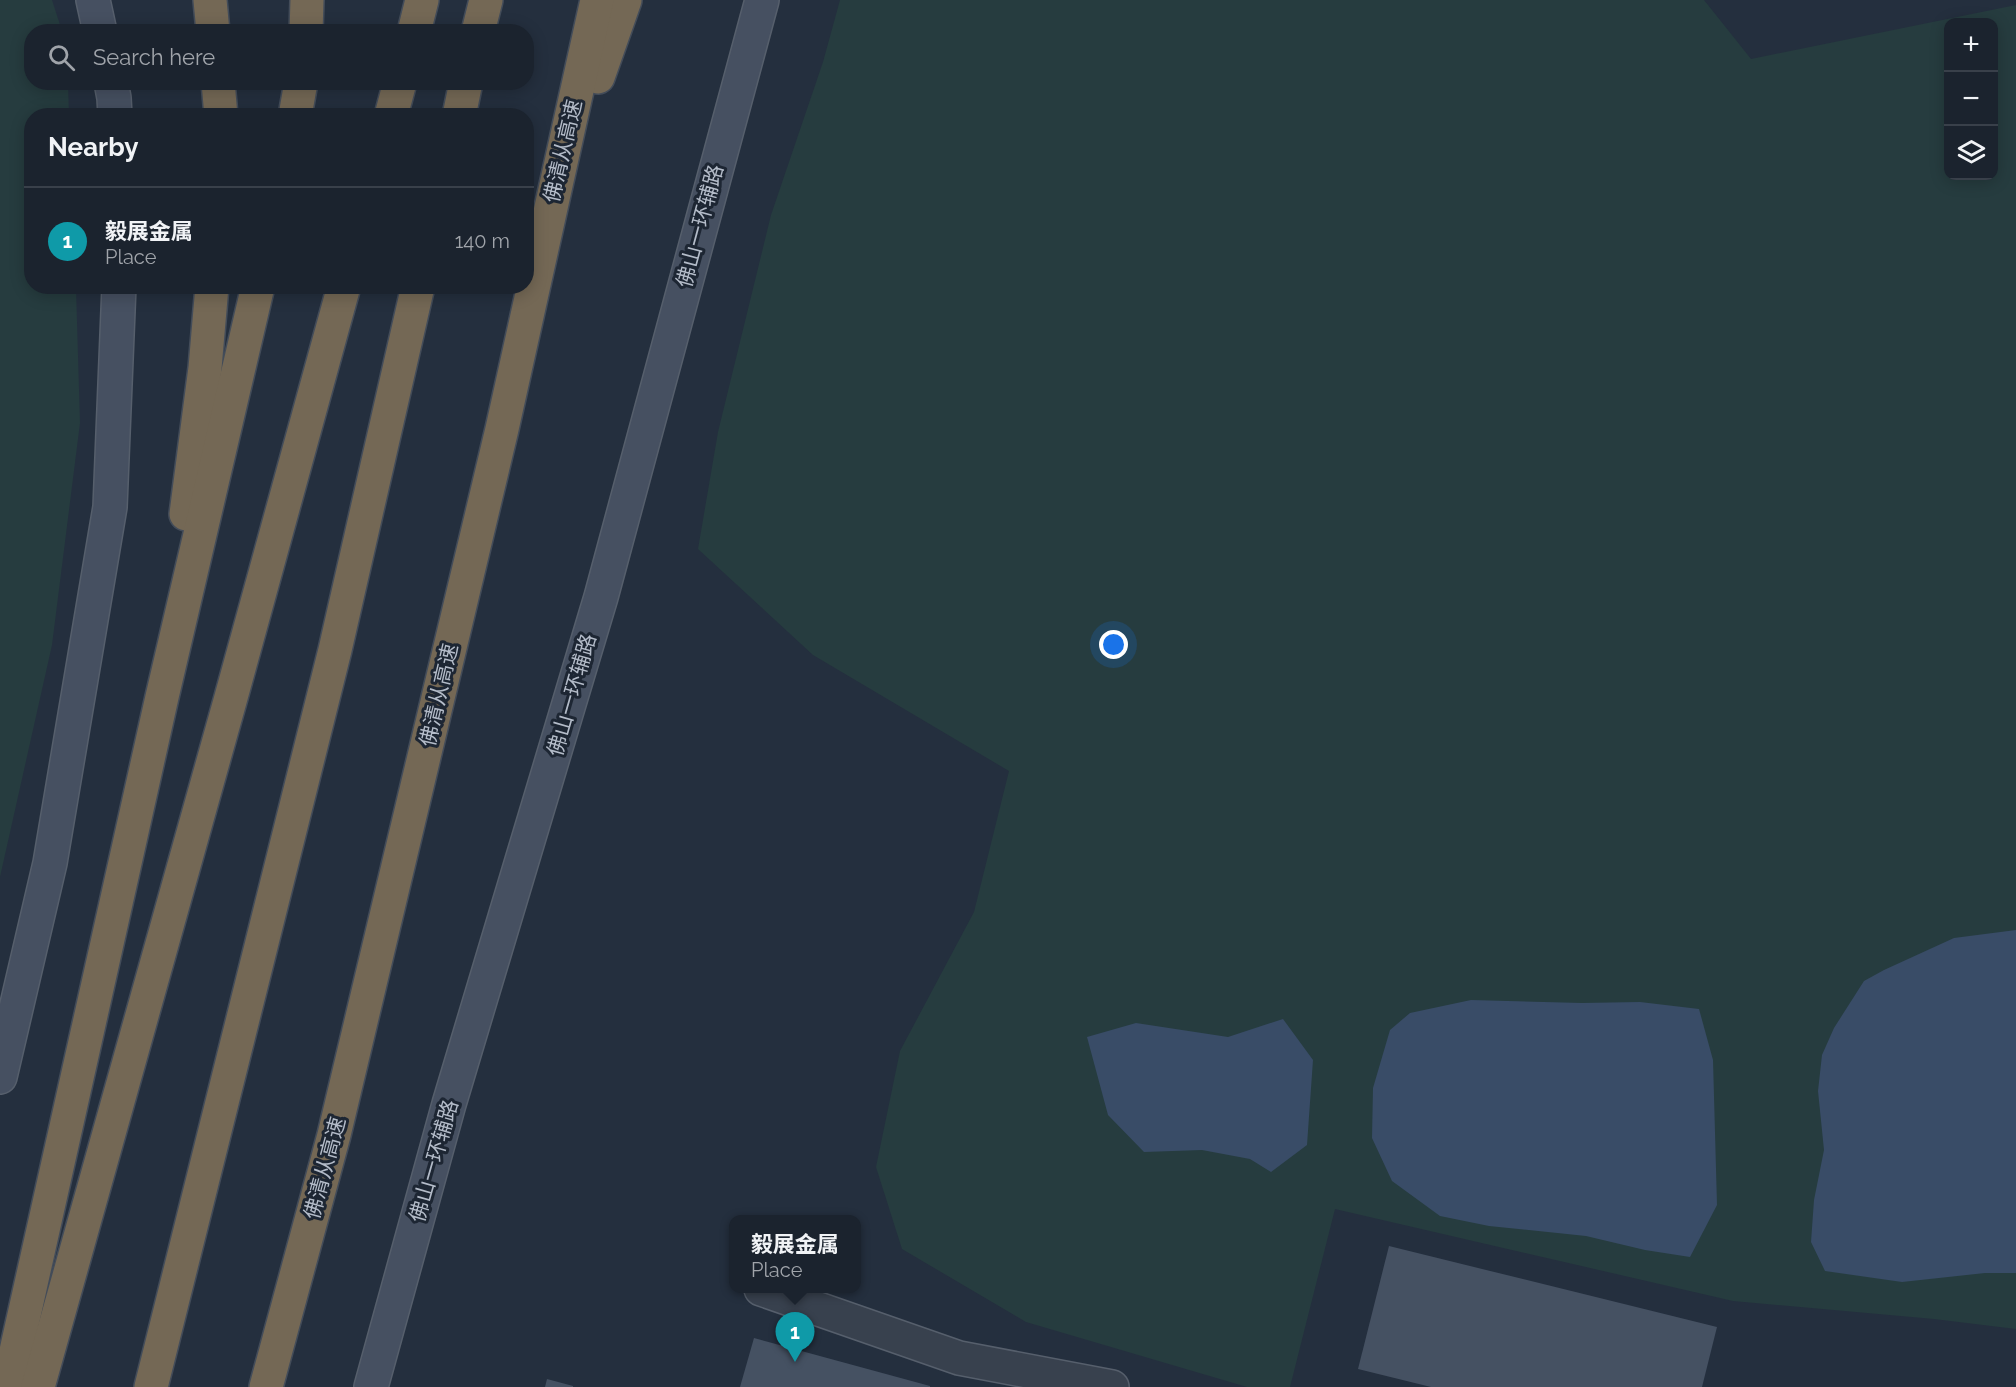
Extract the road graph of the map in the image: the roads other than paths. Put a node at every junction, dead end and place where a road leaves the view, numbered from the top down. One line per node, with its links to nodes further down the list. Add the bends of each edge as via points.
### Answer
1 (93, 0): 9 (main road)
2 (210, 0): 10 (highway)
3 (308, 0): 11 (highway)
4 (422, 0): 12 (highway)
5 (486, 0): 13 (highway)
6 (597, 0): 24 (highway, 佛清从高速)
7 (625, 0): 24 (highway)
8 (762, 0): 39 (main road, 佛山一环辅路, via 601,597 449,1104)
9 (98, 24)
10 (212, 24)
11 (306, 24)
12 (416, 24)
13 (480, 24)
14 (112, 90): 19 (main road)
15 (219, 90): 20 (highway)
16 (300, 90): 21 (highway)
17 (398, 90): 22 (highway)
18 (464, 90): 23 (highway)
19 (115, 108)
20 (220, 108)
21 (296, 108)
22 (393, 108)
23 (461, 108)
24 (547, 220): 25 (highway, 佛清从高速)
25 (534, 280)
26 (119, 294): 33 (main road, via 110,507 50,862)
27 (211, 294): 32 (highway)
28 (256, 294): 32 (highway)
29 (342, 294): 36 (highway)
30 (416, 294): 37 (highway, via 335,650)
31 (531, 294): 38 (highway, 佛清从高速, via 334,1135)
32 (162, 697): 35 (highway)
33 (0, 1077)
34 (772, 1293): 40 (street, via 958,1358)
35 (8, 1387)
36 (38, 1387)
37 (151, 1387)
38 (266, 1387)
39 (371, 1387)
40 (1112, 1387)

